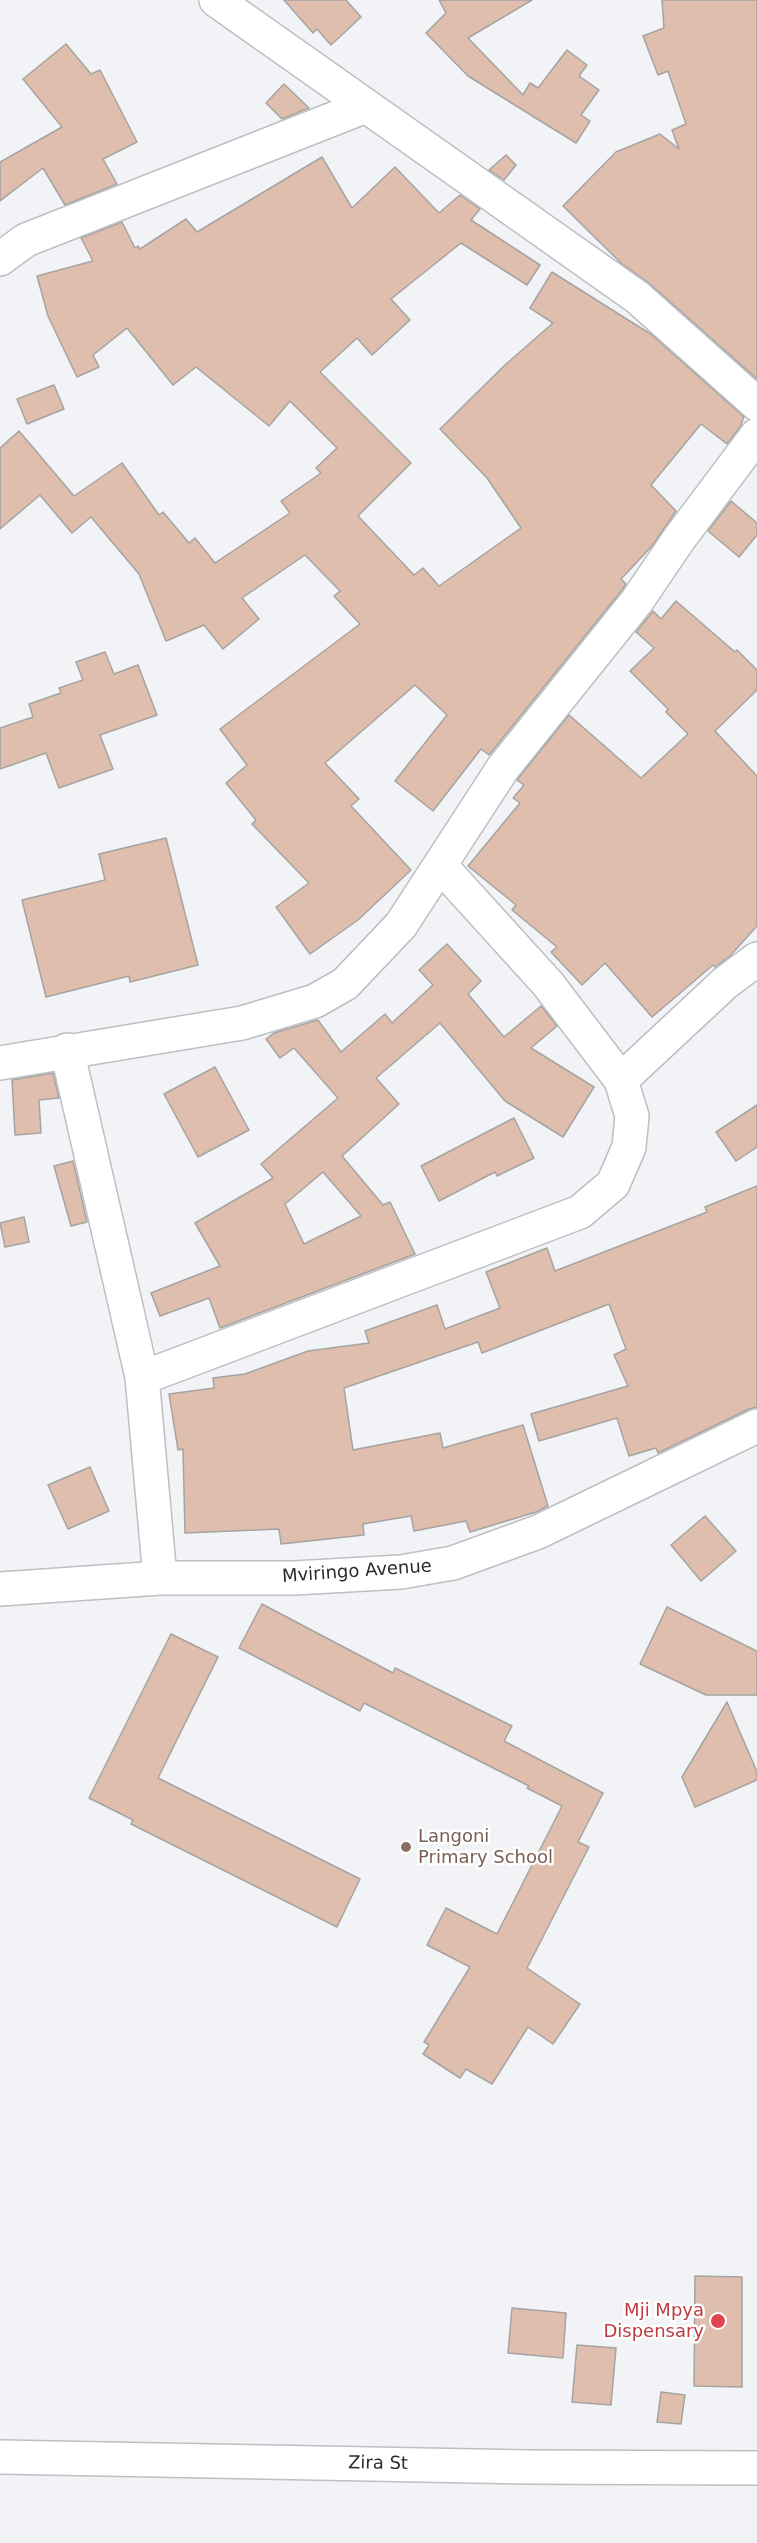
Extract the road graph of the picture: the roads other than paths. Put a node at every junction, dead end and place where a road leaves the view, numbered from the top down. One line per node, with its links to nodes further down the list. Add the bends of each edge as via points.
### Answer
1 (224, 2): 2 (street)
2 (366, 106): 3 (street, via 26,240); 4 (street, via 637,297)
3 (0, 259)
4 (757, 405)
5 (757, 435): 6 (street, via 638,600 503,768)
6 (440, 865): 8 (street, via 401,925 381,947 345,984 315,1001 242,1023); 10 (street, via 548,984)
7 (757, 958): 10 (street)
8 (67, 1050): 9 (street); 11 (street)
9 (0, 1063)
10 (621, 1080): 11 (street, via 632,1116 629,1147 612,1184 580,1212)
11 (142, 1378): 13 (street)
12 (757, 1426): 13 (street, Mviringo Avenue, via 538,1532 453,1563 401,1572 306,1578)
13 (160, 1578): 14 (street, Mviringo Avenue)
14 (0, 1589)
15 (0, 2457): 16 (street, Zira St)
16 (757, 2468)

